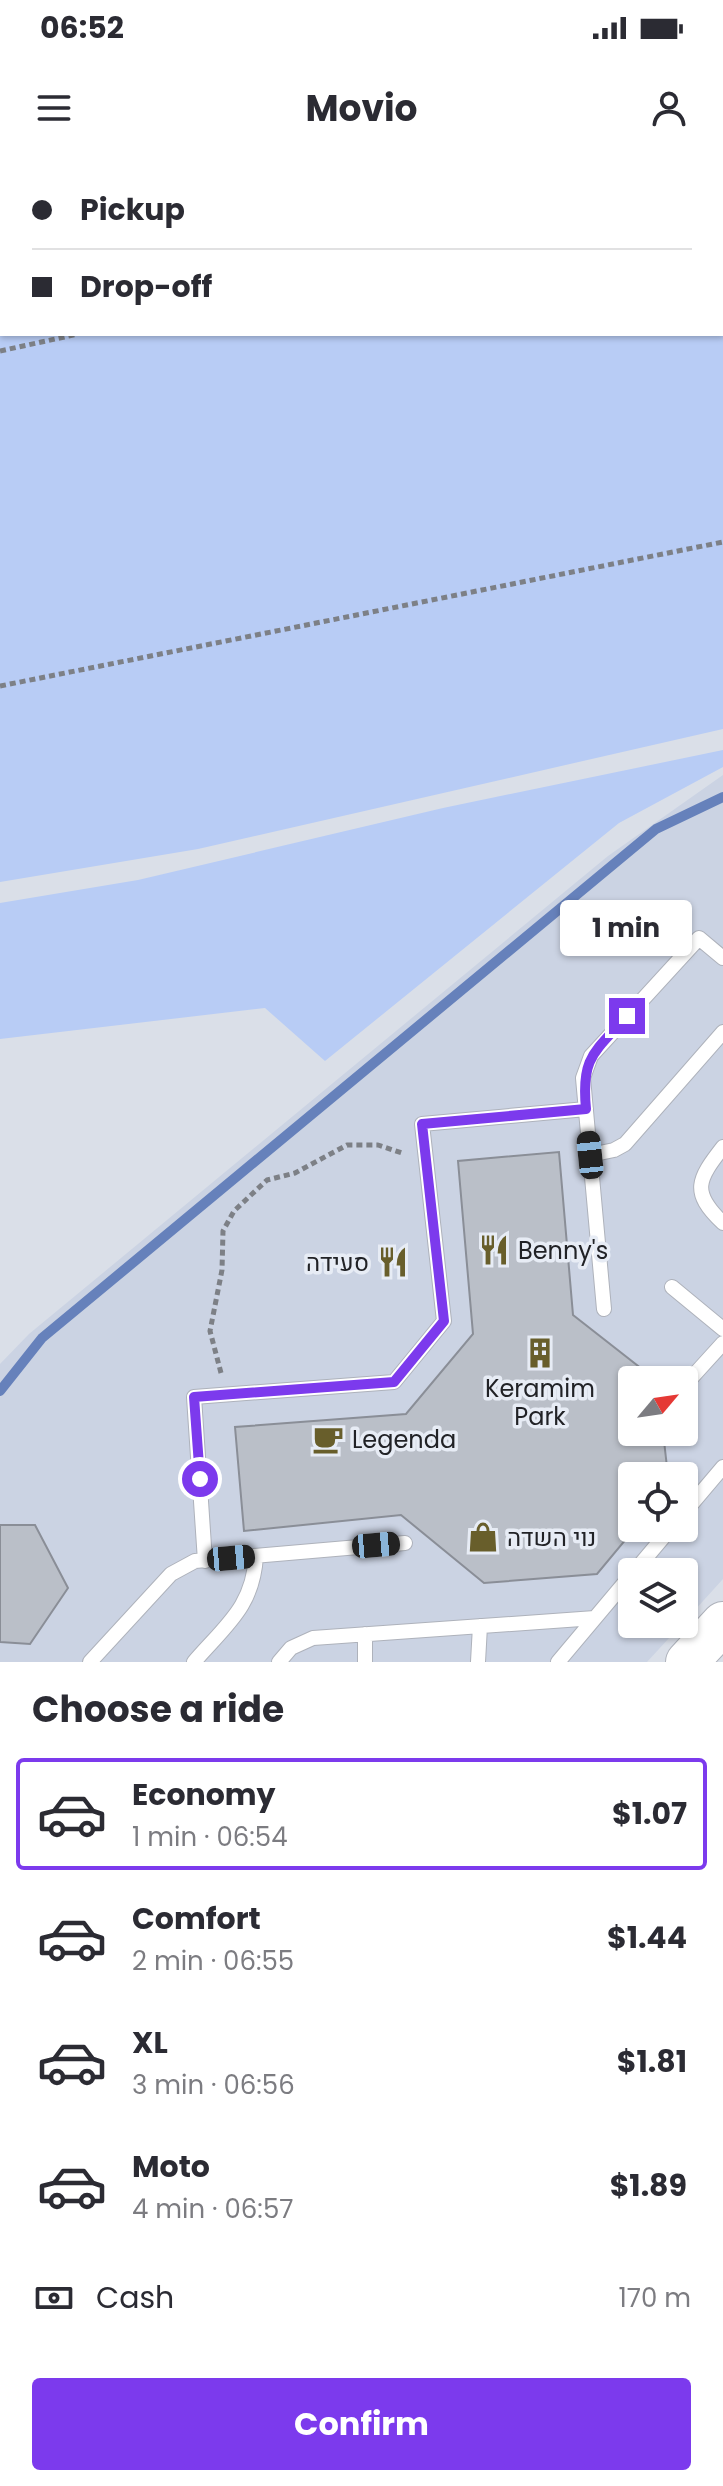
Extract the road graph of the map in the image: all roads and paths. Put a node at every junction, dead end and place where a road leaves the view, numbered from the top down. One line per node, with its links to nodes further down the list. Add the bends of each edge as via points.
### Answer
1 (69, 336): 2 (path)
2 (0, 351)
3 (723, 542): 4 (path)
4 (0, 686)
5 (722, 955): 7 (lane, via 699,938 591,1056 583,1078)
6 (723, 1032): 9 (lane, via 625,1144)
7 (586, 1109): 9 (lane); 10 (lane, via 422,1124)
8 (723, 1147): 11 (lane, via 700,1184 707,1206)
9 (590, 1155): 13 (lane)
10 (426, 1161): 17 (path, via 378,1145 347,1145 248,1193 223,1231 222,1270 210,1331); 17 (lane, via 444,1321 394,1382)
11 (723, 1223)
12 (672, 1287): 14 (lane)
13 (604, 1309)
14 (723, 1329)
15 (723, 1343): 16 (lane)
16 (698, 1371)
17 (229, 1394): 24 (lane, via 194,1397)
18 (723, 1467): 19 (lane)
19 (698, 1496)
20 (659, 1542): 23 (lane)
21 (405, 1543): 22 (lane)
22 (256, 1556): 24 (lane); 31 (lane, via 255,1584 248,1599)
23 (646, 1558)
24 (205, 1561): 30 (lane, via 171,1574)
25 (618, 1591): 26 (lane)
26 (595, 1618): 28 (lane); 35 (lane)
27 (723, 1623): 36 (main road)
28 (480, 1626): 29 (lane); 34 (lane)
29 (365, 1634): 32 (lane, via 313,1638 291,1648); 33 (lane)
30 (90, 1662)
31 (194, 1662)
32 (279, 1662)
33 (365, 1662)
34 (478, 1662)
35 (558, 1662)
36 (687, 1662)

